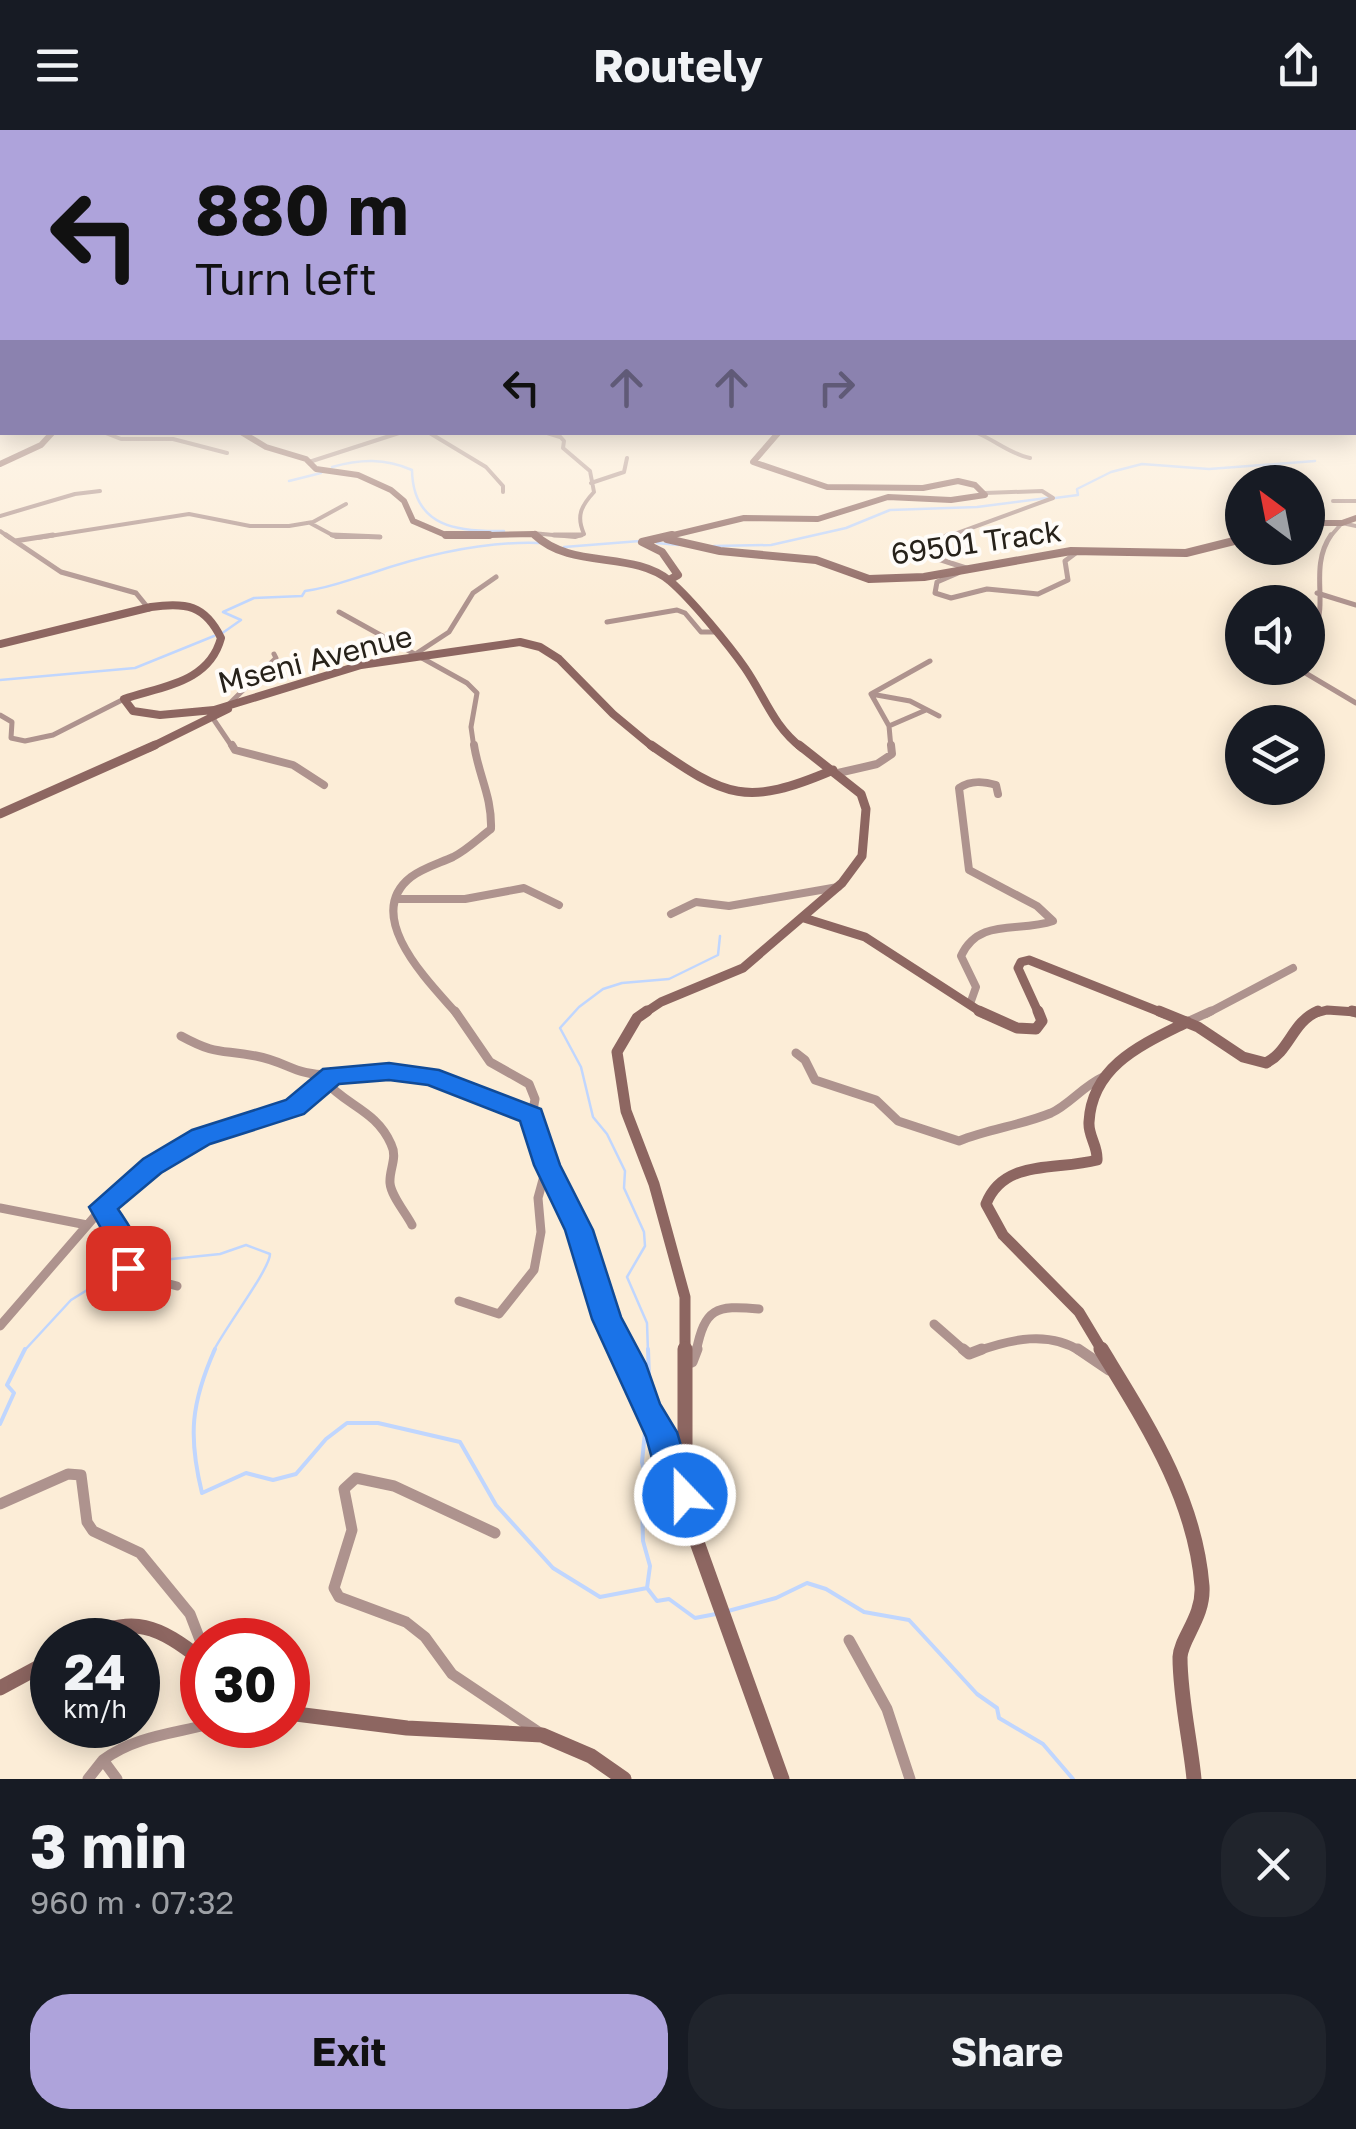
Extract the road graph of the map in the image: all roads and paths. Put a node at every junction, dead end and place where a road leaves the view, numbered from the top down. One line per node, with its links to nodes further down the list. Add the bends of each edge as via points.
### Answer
1 (34, 448): 13 (street)
2 (207, 448): 9 (street)
3 (269, 448): 12 (street)
4 (353, 448): 12 (street)
5 (455, 448): 16 (street, via 486,466)
6 (563, 448): 14 (street, via 590,472)
7 (768, 448): 17 (street, via 752,462 827,487 965,481)
8 (1008, 448): 11 (street)
9 (226, 453)
10 (626, 458): 14 (street, via 624,472)
11 (1030, 458)
12 (309, 462): 28 (street, via 316,470 351,473 391,490 413,521 440,534)
13 (0, 464)
14 (590, 484): 28 (street, via 594,492 578,521 584,535)
15 (100, 490): 21 (street)
16 (503, 492)
17 (985, 494): 30 (street, via 888,497 818,519 744,518); 34 (street, via 1053,496 956,530 926,549)
18 (1356, 501): 19 (street)
19 (1333, 502)
20 (346, 504): 24 (street)
21 (0, 516)
22 (1356, 518): 25 (street)
23 (1325, 522): 25 (street)
24 (310, 523): 29 (street, via 340,537); 31 (street, via 269,527 189,514)
25 (1342, 523): 26 (street); 37 (street, via 1323,543)
26 (1356, 526)
27 (0, 531): 31 (street)
28 (528, 533): 36 (street, via 552,550 643,567)
29 (380, 537)
30 (661, 538): 34 (street, 69501 Track, via 720,552 816,560 864,579); 36 (street, via 642,543 668,558 678,575)
31 (15, 541): 40 (street, via 68,575 136,593)
32 (1225, 543): 33 (street, 69501 Track, via 1186,553)
33 (1082, 550): 34 (street, 69501 Track); 34 (street, via 1064,561 1068,580 1040,594 987,588 951,598 935,592 937,582)
34 (963, 568)
35 (496, 577): 46 (street, via 473,593 450,632)
36 (669, 580): 43 (street)
37 (1318, 585)
38 (1325, 595): 39 (street)
39 (1356, 604)
40 (149, 609): 44 (street, Mseni Avenue); 50 (street, Mseni Avenue, via 198,608 209,616 220,644 194,677)
41 (340, 612): 46 (street)
42 (607, 622): 43 (street, via 677,610 701,632)
43 (714, 632): 58 (street, via 753,679 781,732)
44 (0, 644)
45 (274, 654): 52 (street)
46 (419, 654): 52 (street, Mseni Avenue, via 352,667); 58 (street, Mseni Avenue, via 499,642 535,646 567,666 628,730 684,767 749,794); 63 (street, via 477,693 471,727 494,814 483,838 410,878)
47 (930, 661): 49 (street)
48 (1325, 685): 51 (street)
49 (871, 694): 53 (street); 57 (street)
50 (124, 700): 52 (street, Mseni Avenue, via 146,714); 54 (street, via 54,734 22,741 12,740 12,722)
51 (1356, 703)
52 (230, 706): 56 (street)
53 (926, 709): 55 (street); 57 (street)
54 (0, 716)
55 (939, 716)
56 (212, 717): 59 (street, via 234,750 293,766); 61 (street)
57 (889, 726): 58 (street, via 892,754 877,764)
58 (836, 771): 62 (street, via 860,794 867,825 862,856)
59 (324, 784)
60 (998, 794): 68 (street, via 986,782 958,788 969,870 1053,922 998,928 965,946 962,959 976,987)
61 (0, 814)
62 (838, 887): 65 (street, via 729,906 696,902); 66 (street)
63 (396, 899): 64 (street, via 465,899 524,888); 77 (street, via 396,937 490,1062 529,1084)
64 (559, 905)
65 (671, 914)
66 (804, 918): 68 (street, via 863,936); 88 (street, via 721,980 647,1010 617,1052 626,1111 685,1297)
67 (1292, 968): 70 (street)
68 (970, 1004): 71 (street, via 1005,1024 1038,1028 1039,1009 1018,968 1030,960)
69 (1356, 1012): 72 (street, via 1335,1008 1304,1016 1280,1056 1266,1063 1243,1057)
70 (1204, 1014): 71 (street); 72 (street)
71 (1187, 1022): 72 (street); 75 (street, via 1119,1058)
72 (1209, 1033)
73 (180, 1036): 76 (street, via 212,1053 263,1057 278,1068)
74 (796, 1053): 75 (street, via 815,1080 872,1099 895,1120 955,1140 1054,1112)
75 (1102, 1077): 89 (street, via 1089,1124 1097,1160 1022,1170 996,1185 986,1204 1002,1235 1079,1312)
76 (328, 1078): 77 (street, via 430,1076); 79 (street, via 295,1107 190,1144); 82 (street, via 336,1094 368,1111 391,1143 396,1156 390,1185)
77 (532, 1116): 78 (street)
78 (547, 1165): 84 (street, via 530,1279 498,1314); 90 (street)
79 (102, 1207): 81 (street); 83 (street, via 126,1245 126,1265)
80 (0, 1208): 81 (street)
81 (87, 1225): 87 (street)
82 (412, 1225)
83 (177, 1286)
84 (459, 1301)
85 (759, 1309): 88 (street, via 725,1308 706,1316 697,1354)
86 (934, 1324): 89 (street, via 969,1354 1050,1337)
87 (0, 1326)
88 (685, 1364): 90 (street)
89 (1117, 1375): 106 (street, via 1158,1443 1192,1530 1201,1604 1181,1646 1180,1666)
90 (685, 1495): 104 (street, via 724,1625)
91 (0, 1504): 93 (street, via 68,1474 81,1475 87,1522 140,1553)
92 (495, 1533): 99 (street, via 406,1491 356,1478 344,1489 352,1530 334,1588 339,1597 406,1622 452,1674)
93 (192, 1618)
94 (849, 1640): 105 (street, via 882,1698)
95 (30, 1672): 96 (street)
96 (0, 1688)
97 (310, 1716): 99 (street)
98 (180, 1730): 100 (street, via 142,1738)
99 (542, 1735): 103 (street)
100 (103, 1760): 101 (street); 102 (street)
101 (88, 1779)
102 (117, 1779)
103 (624, 1779)
104 (782, 1779)
105 (910, 1779)
106 (1194, 1779)

